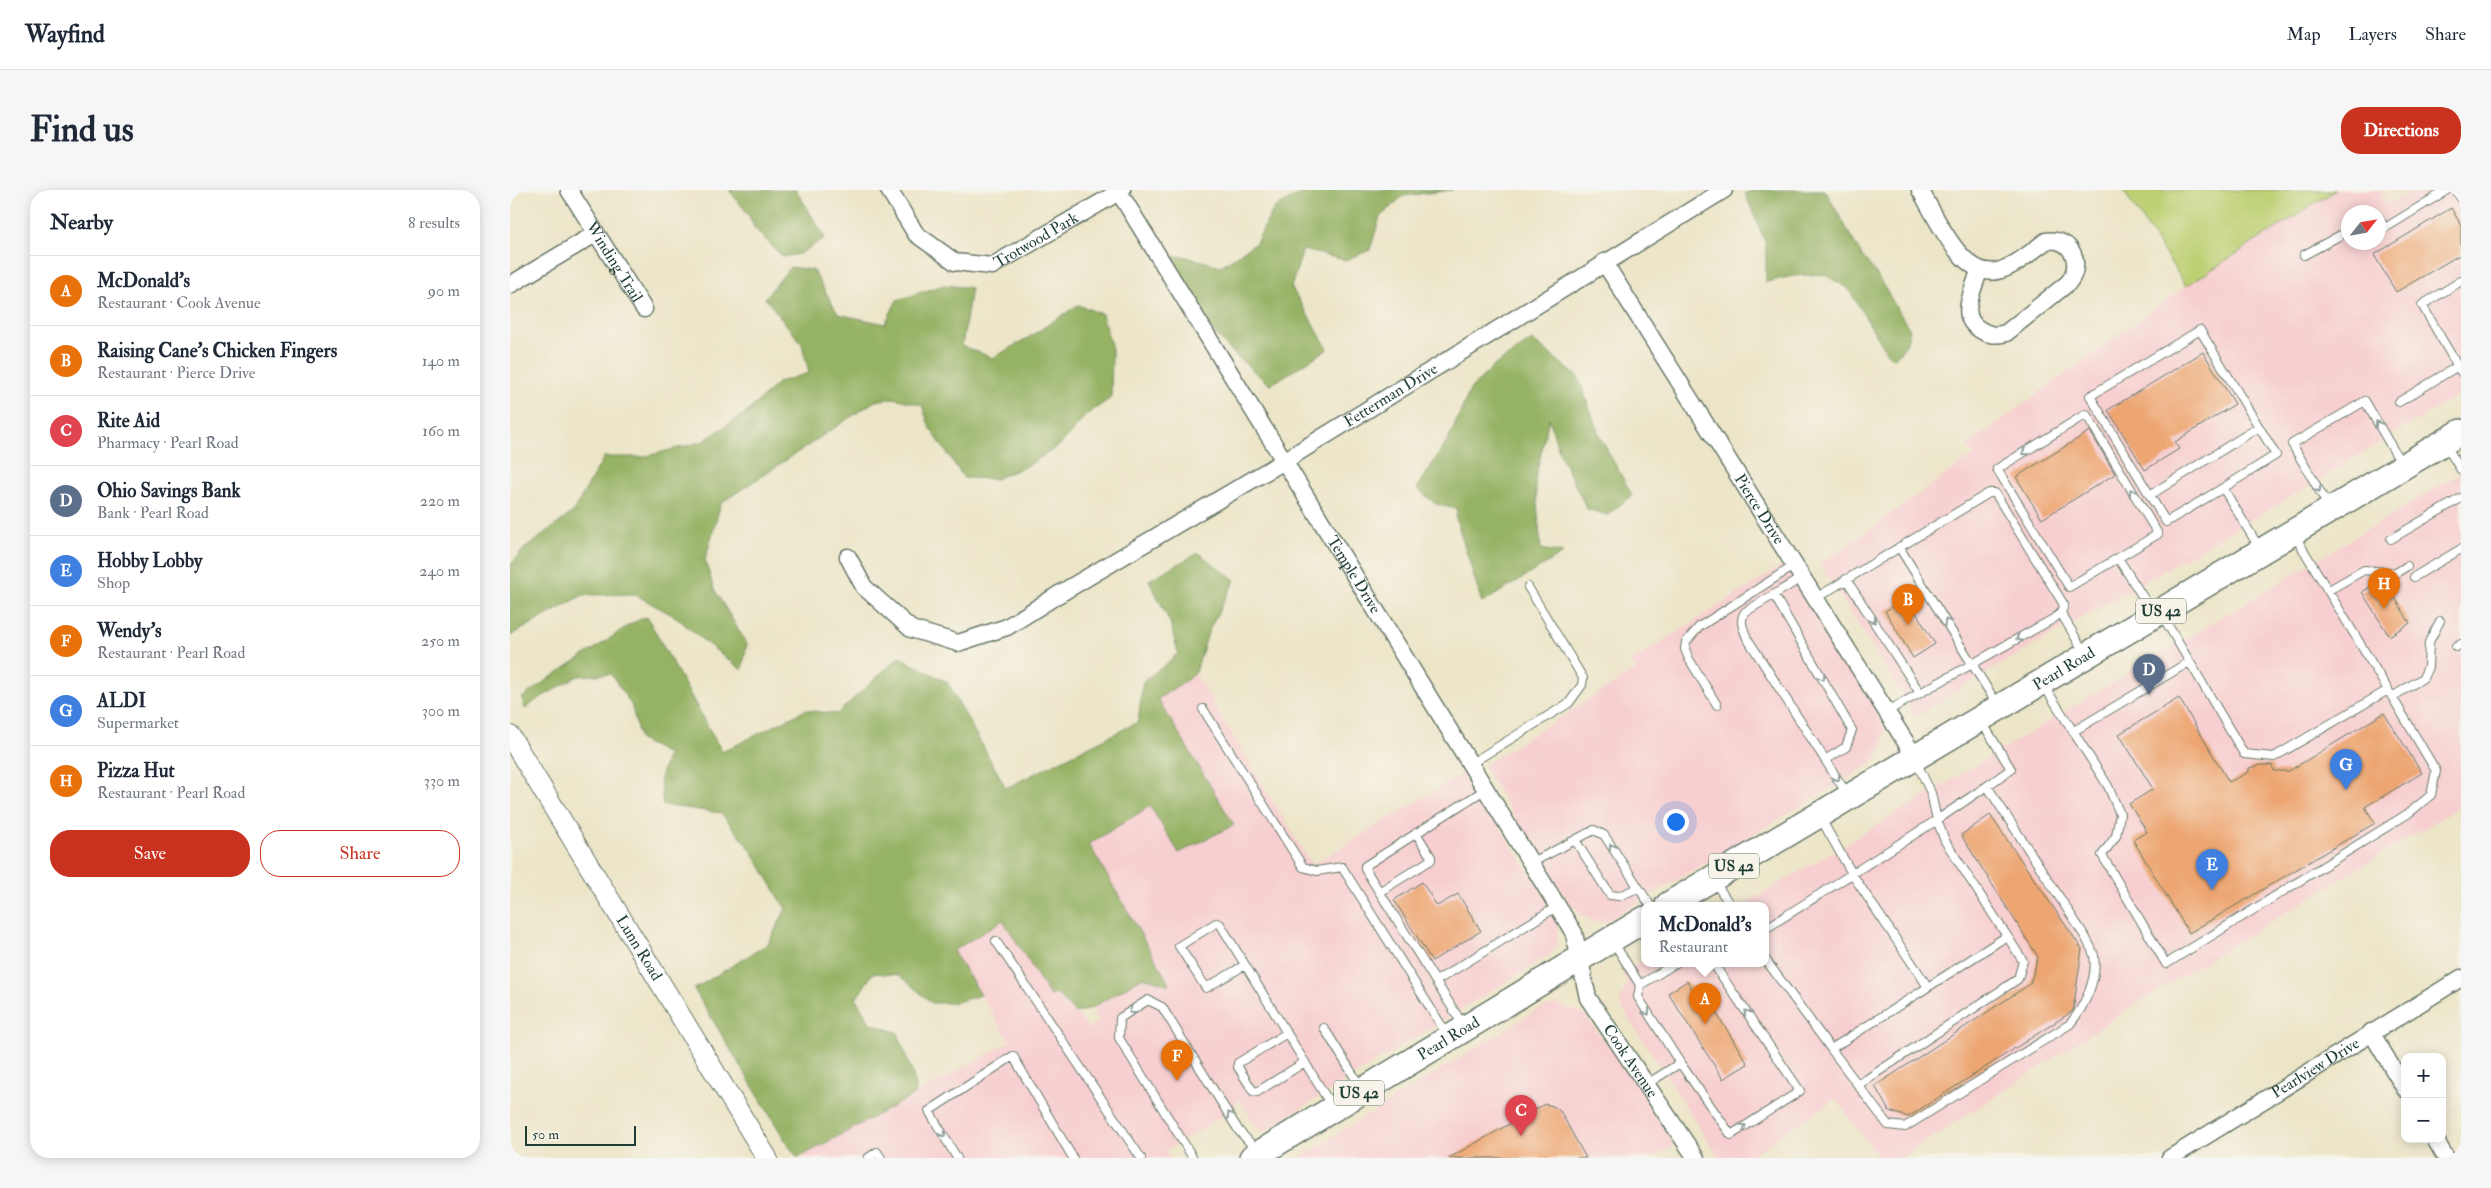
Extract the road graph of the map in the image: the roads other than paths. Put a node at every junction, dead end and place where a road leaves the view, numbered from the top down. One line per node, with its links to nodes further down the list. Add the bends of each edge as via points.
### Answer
1 (569, 190): 10 (street, Winding Trail)
2 (889, 190): 7 (street, Trotwood Park, via 916,234 955,262 992,266)
3 (1724, 190): 13 (street, Fetterman Drive)
4 (1920, 190): 14 (street, via 1961,258)
5 (2447, 190): 9 (lane)
6 (2456, 190): 8 (lane)
7 (1121, 191): 22 (street, Temple Drive)
8 (2461, 198)
9 (2386, 227)
10 (596, 234): 16 (street); 17 (street, Winding Trail)
11 (2341, 235): 12 (lane)
12 (2304, 255)
13 (1604, 262): 22 (street, Fetterman Drive); 37 (street, Pierce Drive)
14 (1979, 270): 14 (street, via 1995,272 2006,268 2051,240 2066,244 2076,263 2068,283 2006,333 1996,335 1976,327 1968,313)
15 (2461, 281): 18 (lane, via 2422,305)
16 (510, 285)
17 (644, 310)
18 (2459, 369): 19 (lane)
19 (2399, 402)
20 (2259, 428): 25 (lane, via 2276,456); 26 (lane); 26 (lane, via 2200,330 2090,396)
21 (2456, 435): 23 (main road, Pearl Road / US 42); 24 (lane)
22 (1284, 461): 34 (street, Fetterman Drive, via 1007,627 958,642 911,629 864,587); 62 (street, Temple Drive)
23 (2403, 466): 28 (main road, Pearl Road / US 42); 28 (lane, one-way to 28, via 2365,402 2292,444)
24 (2461, 470)
25 (2223, 488): 26 (lane, via 2166,522); 33 (lane)
26 (2150, 495)
27 (2461, 498): 30 (lane)
28 (2330, 510): 29 (main road, Pearl Road / US 42)
29 (2293, 532): 33 (main road, Pearl Road / US 42); 41 (lane)
30 (2391, 539)
31 (1900, 546): 39 (lane); 44 (lane, via 1984,494 1995,494 2064,605); 49 (lane, one-way to 31)
32 (2461, 549): 38 (lane)
33 (2261, 551): 45 (main road, Pearl Road / US 42)
34 (848, 557)
35 (2118, 558): 35 (lane, one-way to 35, via 2158,534 2086,414 1997,469 2069,587); 45 (lane)
36 (2407, 566): 41 (lane, via 2396,573 2364,570)
37 (1799, 571): 42 (lane); 43 (street, Pierce Drive); 54 (lane, via 1699,627 1686,642 1689,659)
38 (2414, 577)
39 (1846, 580): 43 (lane); 52 (lane, one-way to 52)
40 (1528, 587): 62 (lane, via 1583,678 1582,685 1569,703)
41 (2329, 590): 51 (lane)
42 (1774, 595): 61 (lane, one-way to 61, via 1850,724 1852,736 1846,747); 61 (lane, via 1745,612 1742,625 1747,638)
43 (1816, 598): 56 (street, Pierce Drive)
44 (2061, 613): 47 (lane); 49 (lane, one-way to 49)
45 (2157, 613): 47 (main road, Pearl Road / US 42); 48 (lane)
46 (2440, 621): 53 (lane, via 2429,642 2428,667 2423,678)
47 (2086, 655): 50 (main road, Pearl Road / US 42)
48 (2189, 662): 51 (lane, via 2244,754 2274,757); 58 (lane)
49 (1972, 664): 52 (lane); 57 (lane)
50 (2041, 682): 57 (main road, Pearl Road / US 42); 58 (lane)
51 (2388, 690): 53 (lane)
52 (1920, 693): 56 (lane)
53 (2392, 697): 58 (lane, via 2436,771 2432,795 2409,813 2166,964 2102,855 2116,836 2120,814 2108,786)
54 (1717, 705)
55 (1203, 709): 96 (lane, via 1303,867 1317,871 1342,867)
56 (1886, 712): 60 (street, Pierce Drive)
57 (1990, 713): 60 (main road, Pearl Road / US 42); 63 (lane, via 2011,769)
58 (2074, 731)
59 (510, 736): 107 (street, Lunn Road)
60 (1915, 758): 65 (main road, Pearl Road / US 42); 67 (lane, via 1931,793)
61 (1825, 760): 65 (lane, one-way to 65)
62 (1470, 764): 64 (street, Temple Drive)
63 (1987, 786): 67 (lane); 102 (lane, via 2086,938 2094,956 2091,985 2084,1008 2070,1024 1905,1127 1888,1125)
64 (1486, 789): 68 (lane); 70 (street, Temple Drive)
65 (1849, 797): 66 (main road, Pearl Road / US 42)
66 (1819, 815): 71 (lane); 72 (main road, Pearl Road / US 42)
67 (1937, 820): 71 (lane); 81 (lane, via 1945,841)
68 (1416, 833): 74 (lane, via 1365,866); 74 (lane, via 1431,856 1430,860)
69 (1575, 840): 70 (lane); 73 (lane, via 1610,895 1619,896); 73 (lane, one-way to 69, via 1598,830)
70 (1532, 863): 78 (street, Temple Drive)
71 (1851, 873): 80 (lane); 92 (lane)
72 (1712, 878): 76 (main road, Pearl Road / US 42); 77 (lane)
73 (1638, 888): 75 (lane)
74 (1379, 892): 90 (lane)
75 (1661, 902)
76 (1671, 902)
77 (1728, 902)
78 (1558, 906): 84 (street, Temple Drive, via 1574,933); 90 (lane)
79 (1641, 921): 82 (main road, Pearl Road / US 42)
80 (1769, 926)
81 (2007, 936): 92 (lane); 102 (lane, via 2023,961 2018,979)
82 (1612, 939): 84 (main road, Pearl Road / US 42); 91 (lane)
83 (996, 940): 112 (lane)
84 (1581, 959): 96 (main road, Pearl Road / US 42); 101 (street, Cook Avenue, via 1588,998)
85 (1769, 964): 97 (lane)
86 (1245, 965): 86 (lane, via 1206,988 1179,946 1218,923); 95 (lane)
87 (1669, 967): 91 (lane)
88 (1716, 967): 99 (lane, one-way to 88, via 1731,1134 1800,1091)
89 (2461, 978): 94 (street, Pearlview Drive)
90 (1436, 982): 96 (lane)
91 (1640, 985): 99 (lane, one-way to 99, via 1638,997)
92 (1928, 988): 97 (lane)
93 (1324, 1028): 103 (lane)
94 (2371, 1032): 100 (street); 115 (street, Pearlview Drive)
95 (1287, 1033): 98 (lane); 98 (lane, via 1238,1063 1252,1091 1256,1092)
96 (1457, 1033): 103 (main road, Pearl Road / US 42)
97 (1831, 1048): 102 (lane)
98 (1305, 1062): 104 (lane)
99 (1680, 1063): 101 (lane)
100 (2401, 1082)
101 (1647, 1084): 114 (street, Cook Avenue)
102 (1858, 1085)
103 (1363, 1090): 104 (main road, Pearl Road / US 42)
104 (1333, 1108): 106 (main road, Pearl Road / US 42)
105 (2437, 1143): 116 (street)
106 (1256, 1156): 113 (lane, one-way to 113, via 1162,1007 1148,1000 1120,1018 1119,1038)
107 (767, 1158)
108 (868, 1158): 109 (lane, via 877,1152)
109 (881, 1158)
110 (957, 1158): 111 (lane, one-way to 110, via 1013,1056 929,1111)
111 (1073, 1158)
112 (1140, 1158)
113 (1193, 1158)
114 (1696, 1158)
115 (2170, 1158)
116 (2446, 1158)

